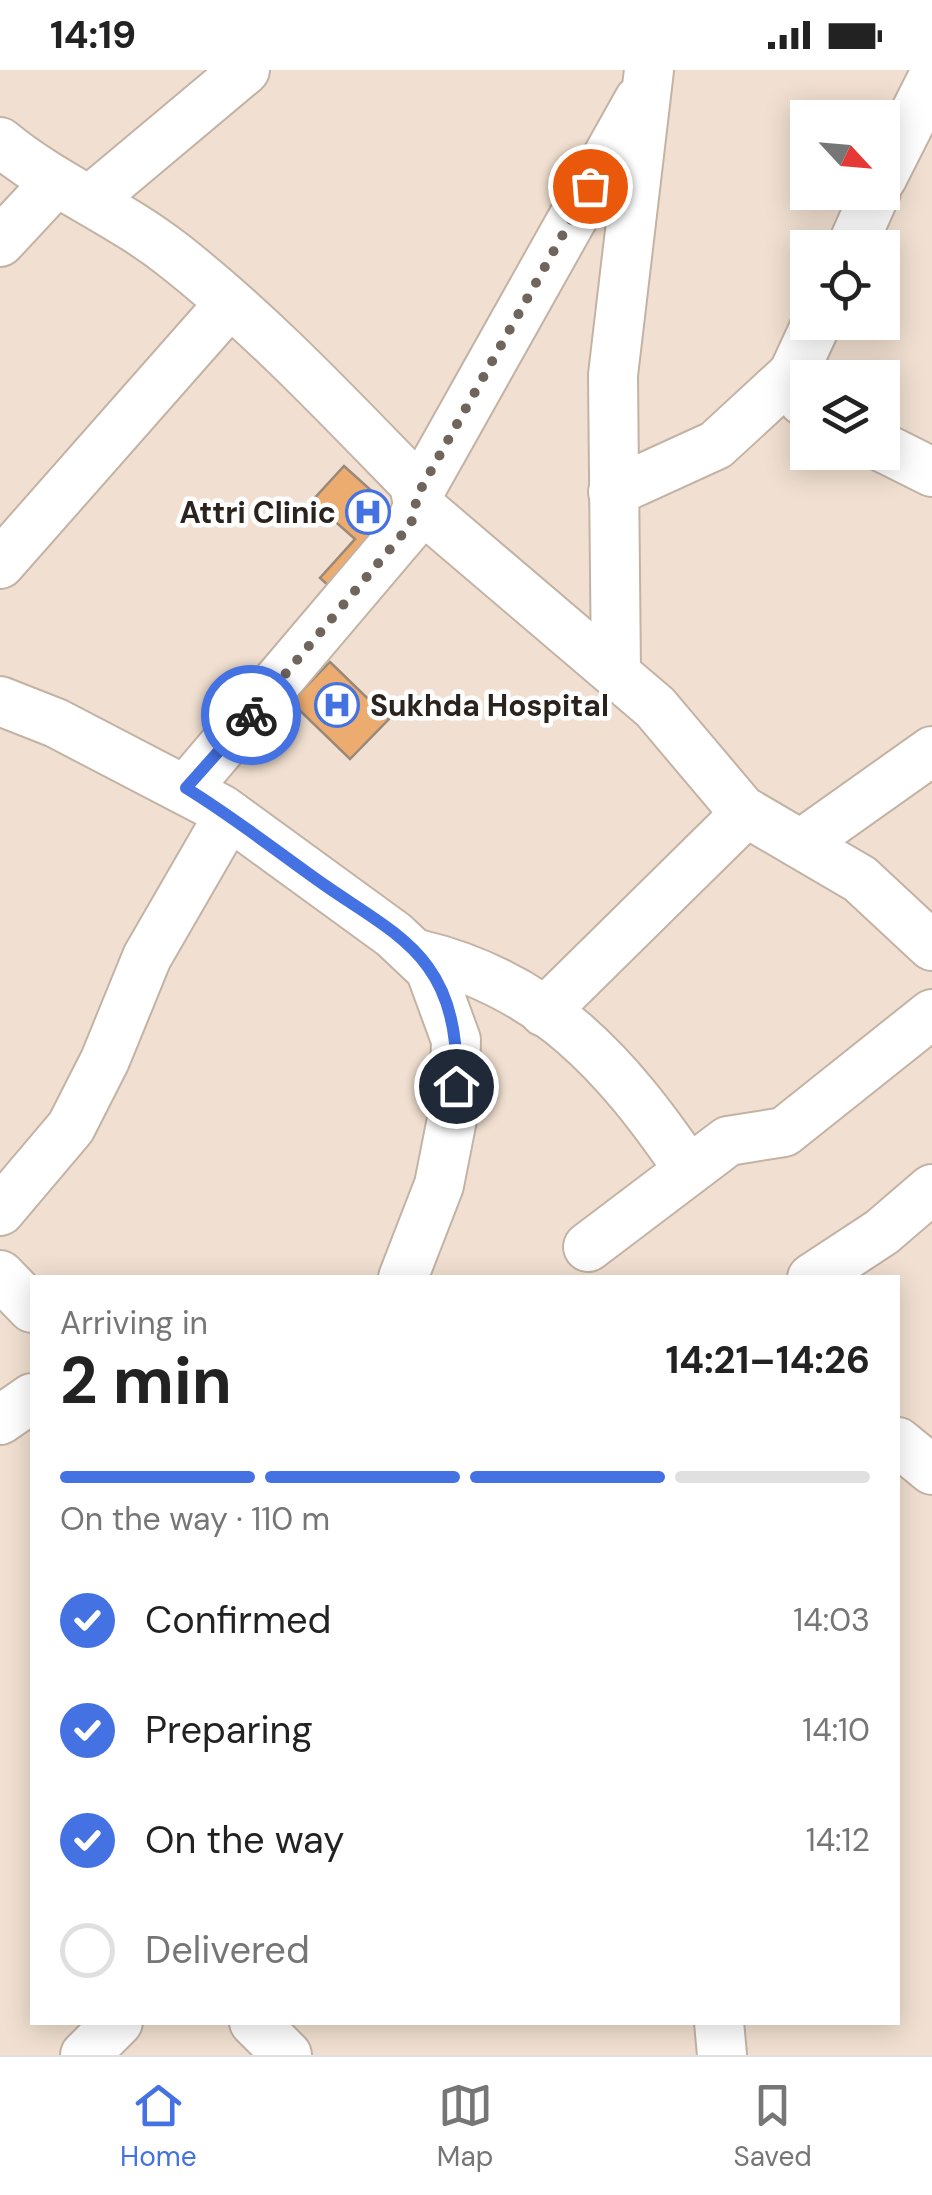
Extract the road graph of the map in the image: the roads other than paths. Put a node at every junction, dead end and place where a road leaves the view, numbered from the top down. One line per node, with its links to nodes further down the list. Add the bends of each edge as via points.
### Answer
1 (245, 70): 6 (street)
2 (648, 77): 12 (street, via 613,375); 13 (street)
3 (932, 79): 5 (street)
4 (0, 142): 6 (street)
5 (900, 142)
6 (73, 192): 7 (street); 8 (street, via 134,225)
7 (0, 242)
8 (230, 303): 13 (street, via 414,484); 14 (street)
9 (790, 397): 12 (street, via 716,445)
10 (900, 456): 11 (street)
11 (932, 472)
12 (613, 492): 15 (street)
13 (418, 500): 15 (street); 18 (street, via 411,524 367,580)
14 (0, 564)
15 (616, 673): 19 (street, via 676,729)
16 (0, 701): 18 (street)
17 (932, 752): 21 (street)
18 (186, 788): 20 (street)
19 (746, 813): 21 (street); 24 (street)
20 (229, 815): 23 (street); 28 (street, via 147,957 71,1128)
21 (801, 844): 22 (street, via 860,879)
22 (932, 946)
23 (418, 954): 24 (street, via 481,971); 31 (street, via 439,984 457,1063 439,1186)
24 (544, 1012): 26 (street, via 623,1078)
25 (932, 1014): 26 (street, via 784,1132 728,1141)
26 (688, 1169): 29 (street)
27 (932, 1189): 32 (street)
28 (0, 1211)
29 (588, 1247)
30 (0, 1275): 33 (street)
31 (404, 1275)
32 (817, 1275)
33 (30, 1306)
34 (30, 1399): 35 (street)
35 (0, 1420)
36 (900, 1444): 37 (street)
37 (932, 1470)
38 (115, 2025): 41 (street)
39 (257, 2025): 42 (street)
40 (720, 2025): 43 (street)
41 (85, 2055)
42 (287, 2055)
43 (722, 2055)

